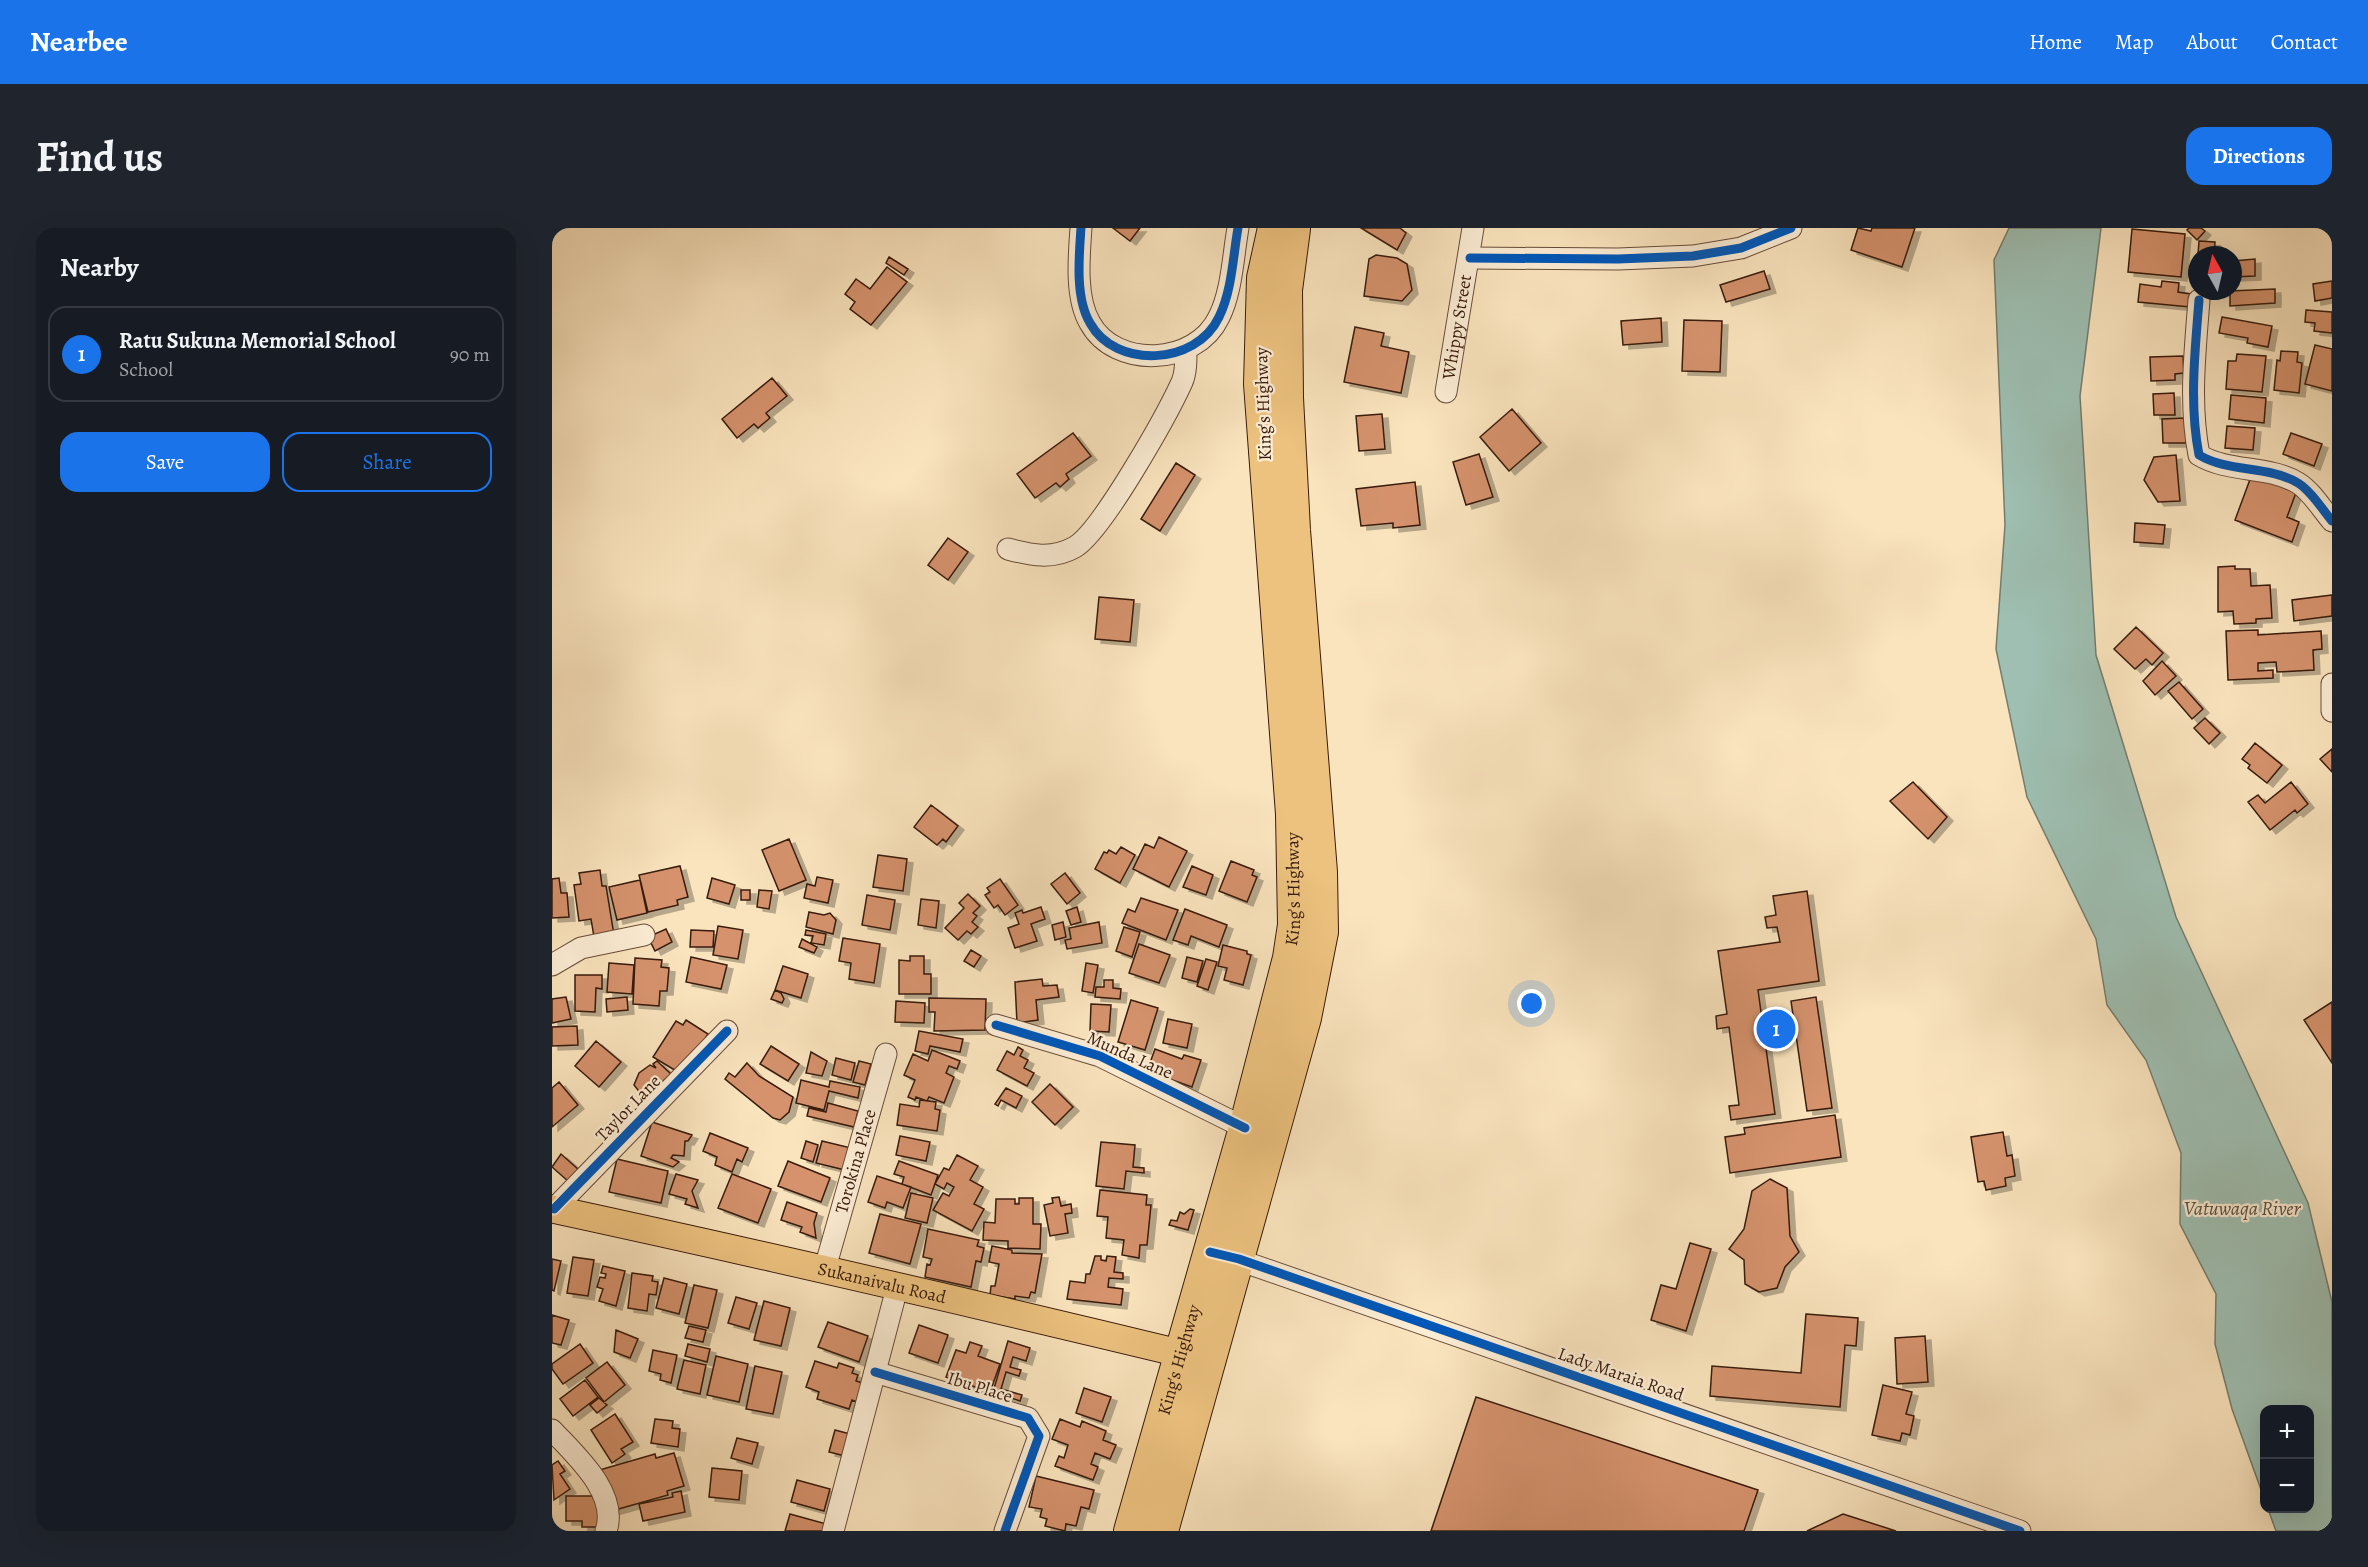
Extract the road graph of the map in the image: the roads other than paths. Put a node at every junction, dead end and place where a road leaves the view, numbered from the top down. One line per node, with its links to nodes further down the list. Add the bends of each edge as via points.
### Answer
1 (1081, 228): 9 (street, via 1084,308 1100,336 1129,351 1152,356)
2 (1238, 228): 9 (street, via 1220,317 1200,342)
3 (1274, 228): 20 (highway, King's Highway, via 1263,278 1260,384 1292,814 1294,925)
4 (1294, 228): 22 (highway, King's Highway, via 1286,290 1287,398 1322,932 1305,1018)
5 (1473, 228): 7 (street, Whippy Street)
6 (1791, 228): 7 (street, via 1741,248 1693,256)
7 (1470, 258): 10 (street, Whippy Street)
8 (2199, 300): 11 (street, via 2193,366 2199,455 2211,462 2281,475 2300,484)
9 (1186, 351): 12 (street, via 1182,382 1093,530 1076,546 1056,554 1035,555)
10 (1446, 392)
11 (2332, 521)
12 (1008, 549)
13 (2332, 684): 14 (street)
14 (2332, 711)
15 (644, 935): 16 (street, via 581,948)
16 (552, 965)
17 (996, 1025): 20 (street, Munda Lane, via 1100,1056)
18 (727, 1031): 21 (street, Taylor Lane)
19 (886, 1054): 23 (street, Torokina Place)
20 (1245, 1128): 22 (highway, King's Highway)
21 (553, 1209): 23 (main road, Sukanaivalu Road)
22 (1225, 1255): 25 (highway, King's Highway); 33 (street, Lady Maraia Road)
23 (825, 1268): 24 (main road, Sukanaivalu Road)
24 (897, 1288): 25 (main road, Sukanaivalu Road); 26 (street)
25 (1196, 1357): 31 (highway, King's Highway); 32 (highway, King's Highway)
26 (875, 1372): 29 (street); 30 (street, Ibu Place, via 1028,1418 1039,1436)
27 (552, 1430): 28 (street, via 600,1483 610,1521)
28 (606, 1531)
29 (833, 1531)
30 (1005, 1531)
31 (1130, 1531)
32 (1162, 1531)
33 (2020, 1531)

